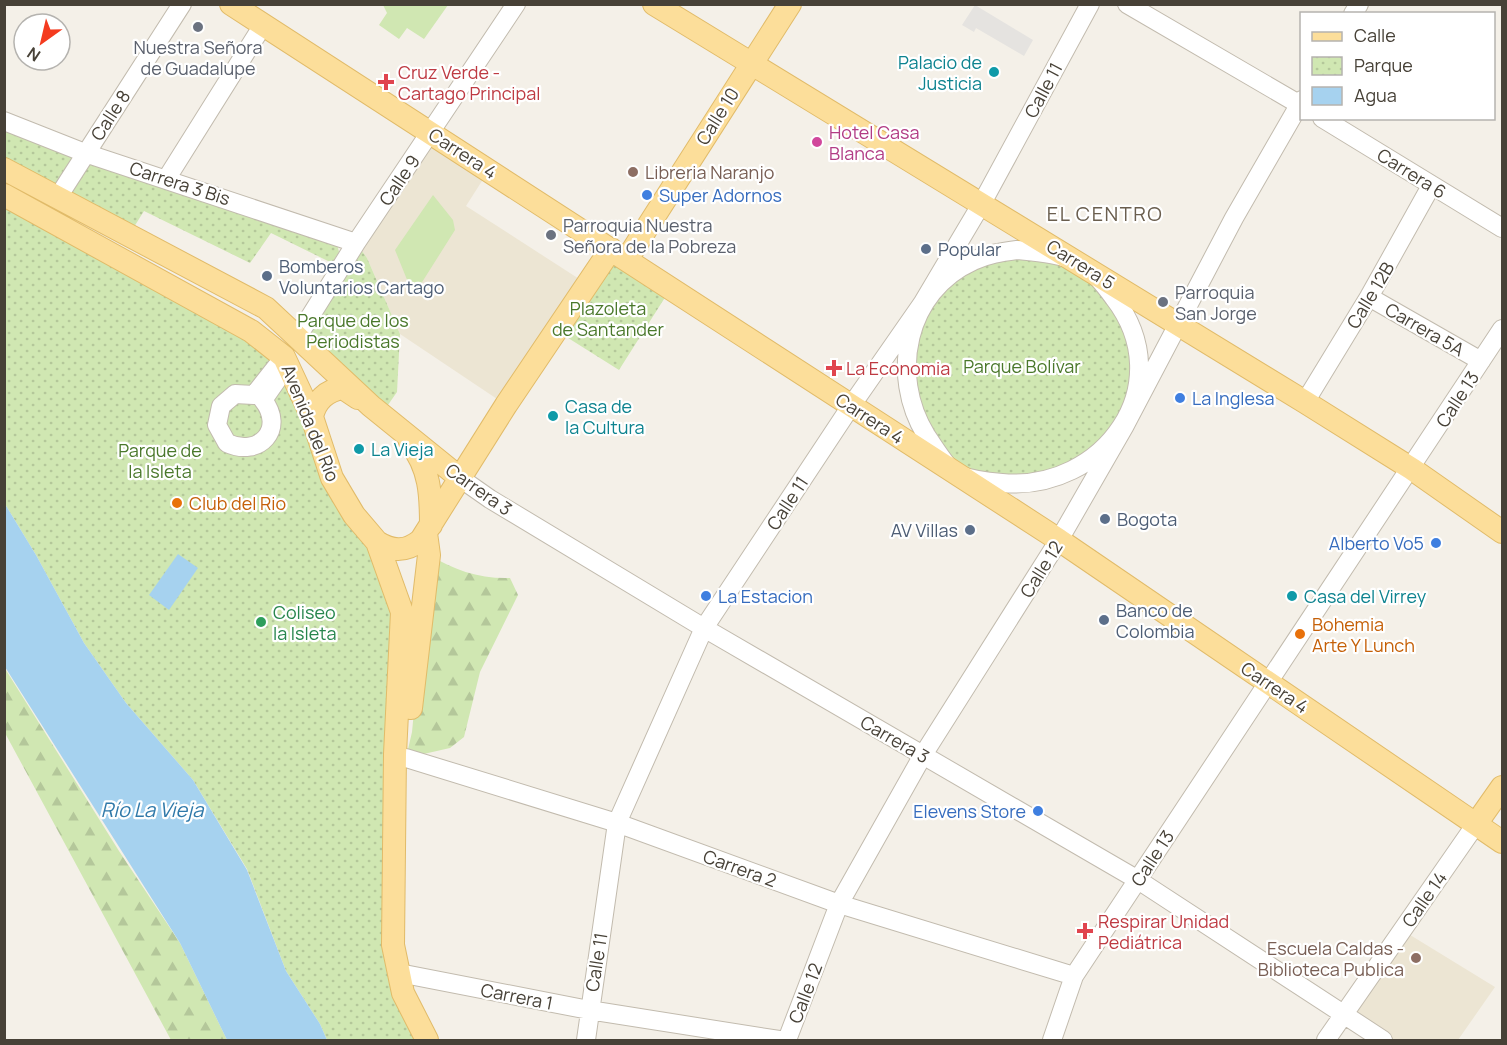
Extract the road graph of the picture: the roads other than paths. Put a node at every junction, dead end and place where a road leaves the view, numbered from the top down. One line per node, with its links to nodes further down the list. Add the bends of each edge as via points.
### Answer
1 (182, 4): 15 (street, Calle 8)
2 (231, 4): 8 (main road, Carrera 4)
3 (516, 4): 14 (street, Calle 9)
4 (654, 4): 9 (main road, Carrera 5)
5 (790, 4): 9 (main road, Calle 10)
6 (1090, 4): 21 (street, Calle 11)
7 (1126, 4): 10 (street)
8 (263, 25): 14 (main road, Carrera 4); 17 (street)
9 (750, 63): 21 (main road, Carrera 5); 24 (main road, Calle 10)
10 (1300, 103)
11 (1300, 106): 28 (street, Calle 12)
12 (1325, 120): 18 (street, Carrera 6)
13 (4, 122): 15 (street, Carrera 3 Bis)
14 (431, 132): 23 (street, Calle 9); 24 (main road, Carrera 4)
15 (85, 153): 17 (street, Carrera 3 Bis); 20 (street, Calle 8)
16 (4, 169): 20 (main road, Avenida del Río)
17 (167, 178): 23 (street, Carrera 3 Bis)
18 (1431, 186): 22 (street, Carrera 6); 26 (street, Calle 12B)
19 (4, 195): 31 (main road, Avenida del Río, via 251,331)
20 (58, 197): 30 (main road, Avenida del Río, via 266,308)
21 (982, 203): 25 (main road, Carrera 5); 27 (street, Calle 11)
22 (1503, 228)
23 (356, 243): 30 (street, Calle 9)
24 (619, 254): 36 (main road, Carrera 4); 42 (main road, Calle 10)
25 (1083, 266): 27 (street, via 1039,252 994,254 953,272); 28 (main road, Carrera 5); 38 (street, via 1119,304 1134,335 1136,391)
26 (1369, 297): 32 (street, Carrera 5A); 35 (street, Calle 12B)
27 (922, 304): 36 (street, Calle 11); 41 (street, via 909,338 909,392 921,428)
28 (1177, 325): 35 (main road, Carrera 5); 38 (street, Calle 12)
29 (1503, 329): 32 (street, Calle 13)
30 (298, 336): 31 (main road, Calle 9); 34 (main road, Avenida del Río)
31 (284, 357): 33 (street, Calle 9); 37 (main road, Avenida del Río)
32 (1481, 361): 40 (street, Calle 13)
33 (259, 398)
34 (361, 400): 37 (main road, via 343,387 318,401); 39 (main road, Avenida del Río); 43 (main road, Avenida del Río, via 417,452 429,483)
35 (1305, 402): 40 (main road, Carrera 5)
36 (851, 406): 41 (main road, Carrera 4); 47 (street, Calle 11)
37 (312, 417): 46 (main road, Avenida del Río, via 332,478 354,515)
38 (1124, 427): 41 (street, via 1090,460 1046,480 1001,483); 45 (street, Calle 12)
39 (409, 436): 42 (main road, Carrera 3)
40 (1412, 469): 44 (main road, Carrera 5); 48 (street, Calle 13)
41 (956, 474): 45 (main road, Carrera 4)
42 (460, 478): 43 (main road, Calle 10); 47 (street, Carrera 3)
43 (429, 530): 46 (main road, via 414,546 404,550); 50 (main road, Avenida del Río)
44 (1503, 532)
45 (1059, 540): 48 (main road, Carrera 4); 49 (street, Calle 12)
46 (377, 542): 57 (main road, Avenida del Río, via 402,612 395,754 393,938)
47 (704, 628): 49 (street, Carrera 3); 52 (street, Calle 11)
48 (1267, 682): 53 (main road, Carrera 4); 55 (street, Calle 13)
49 (923, 755): 55 (street, Carrera 3); 56 (street, Calle 12)
50 (406, 758): 52 (street, Carrera 2); 57 (main road, Avenida del Río, via 399,944)
51 (1503, 787): 53 (main road, Calle 14)
52 (617, 823): 56 (street, Carrera 2); 59 (street, Calle 11)
53 (1476, 824): 54 (main road, Carrera 4); 60 (street, Calle 14)
54 (1503, 842)
55 (1138, 880): 58 (street, Calle 13); 60 (street, Carrera 3)
56 (838, 904): 58 (street, Carrera 2); 65 (street, Calle 12)
57 (402, 974): 59 (street, Carrera 1); 61 (main road, Avenida del Río, via 403,993); 62 (main road, Avenida del Río)
58 (1074, 976): 66 (street, Calle 13)
59 (589, 1010): 63 (street, Calle 11); 64 (street, Carrera 1)
60 (1345, 1015): 67 (street, Calle 14); 68 (street, Carrera 3)
61 (427, 1041)
62 (435, 1041)
63 (586, 1041)
64 (779, 1041)
65 (787, 1041)
66 (1052, 1041)
67 (1326, 1041)
68 (1383, 1041)

